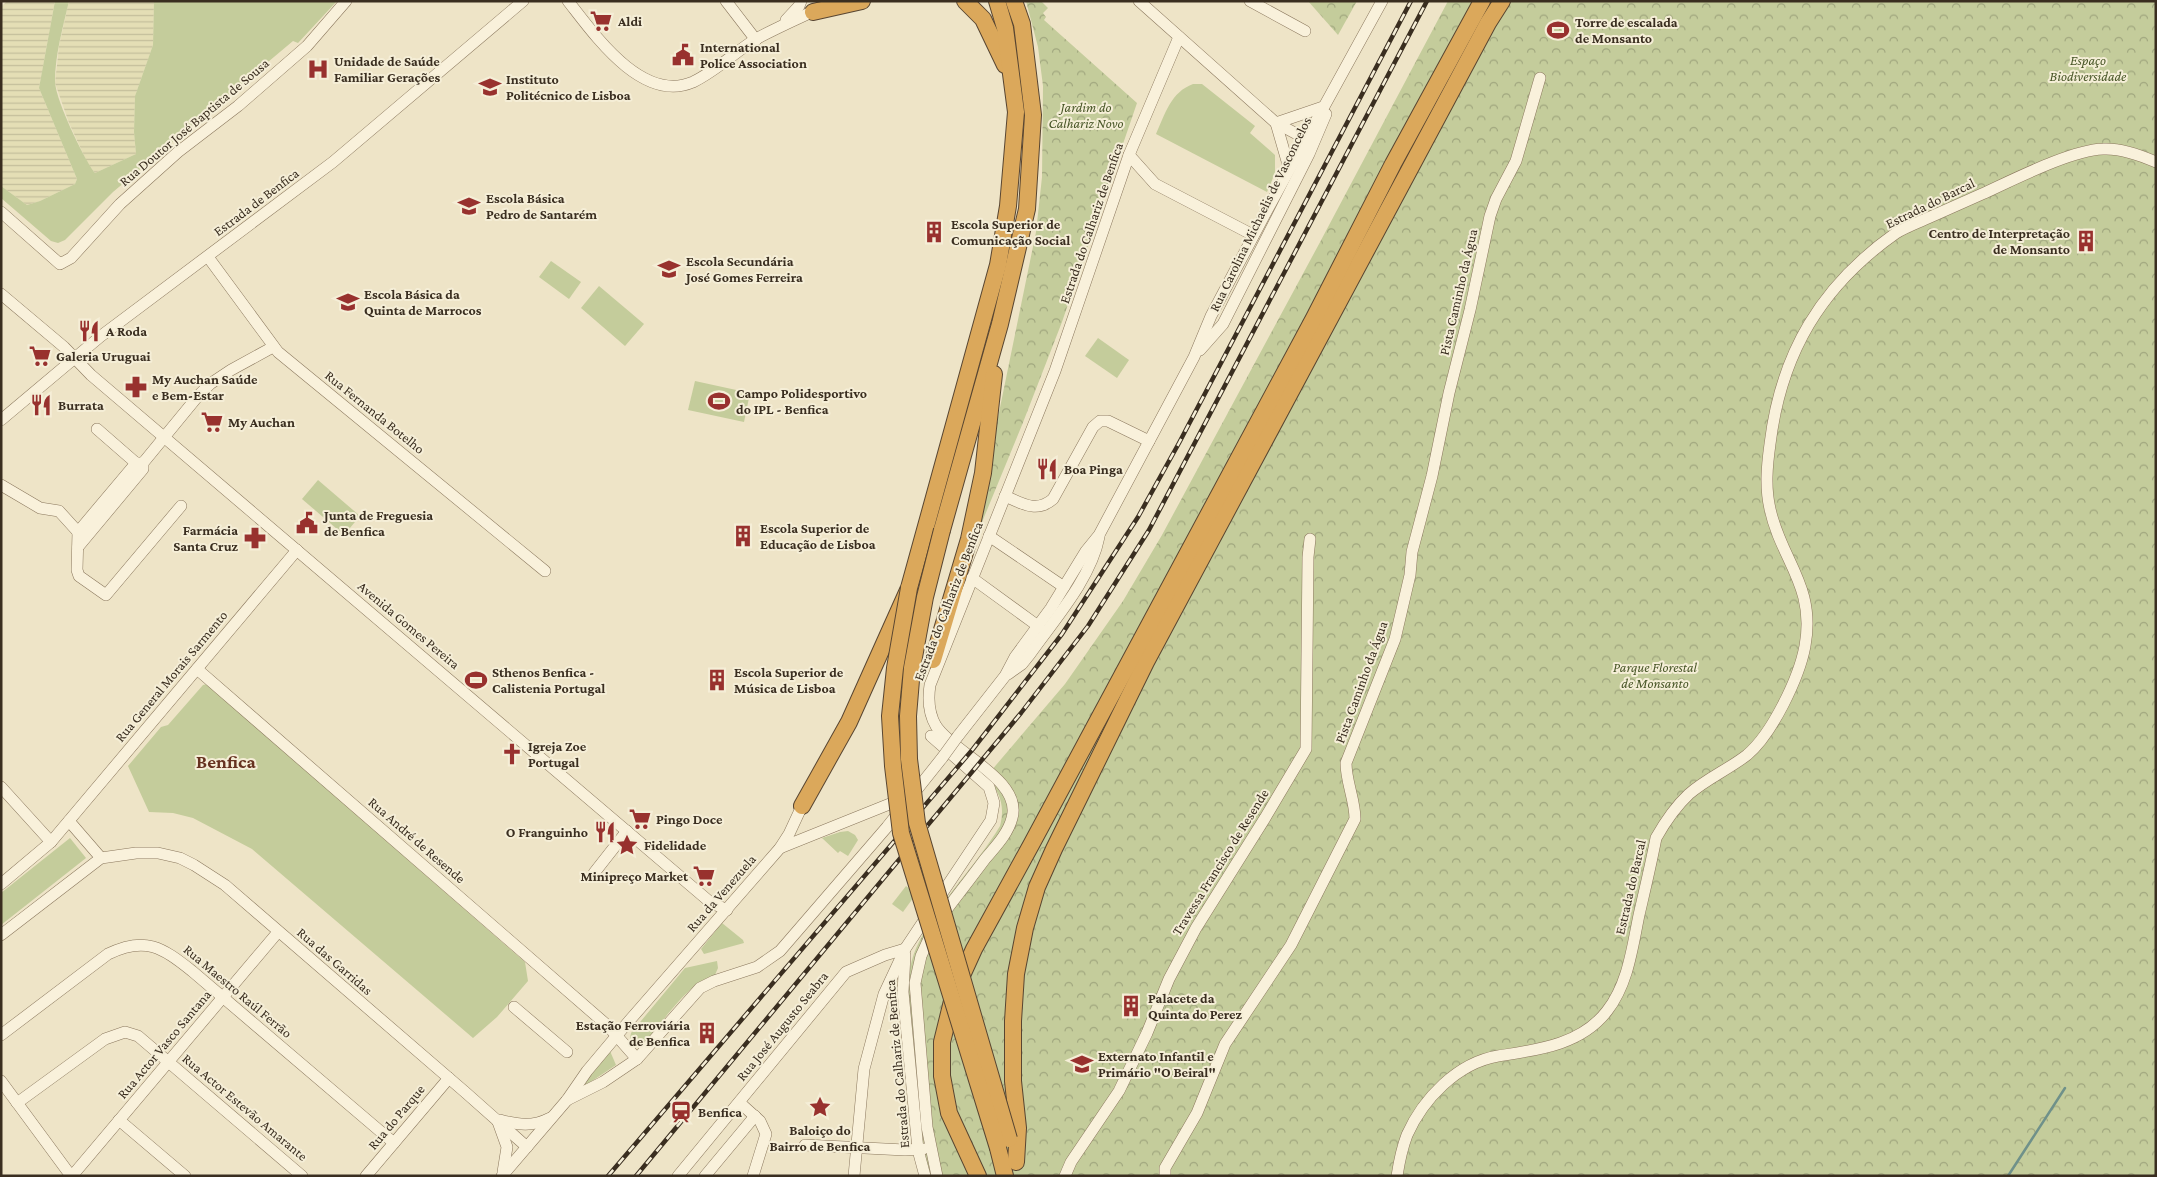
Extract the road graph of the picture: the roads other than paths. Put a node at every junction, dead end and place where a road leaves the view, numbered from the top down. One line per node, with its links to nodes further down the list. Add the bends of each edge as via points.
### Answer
1 (346, 1): 28 (street, Rua Doutor José Baptista de Sousa, via 307,46 120,204 71,258 60,264)
2 (523, 1): 30 (street, Estrada de Benfica, via 334,162)
3 (568, 1): 18 (street, via 604,47 631,71 668,85 682,86 693,82)
4 (726, 1): 18 (street)
5 (836, 1): 15 (street)
6 (862, 1): 15 (highway)
7 (965, 1): 21 (highway, via 983,19)
8 (997, 1): 21 (highway, via 1005,28)
9 (1014, 1): 32 (highway, via 1022,24 1033,115 1027,209)
10 (1139, 1): 17 (street)
11 (1250, 1): 16 (street)
12 (1382, 1): 19 (street)
13 (1482, 1): 111 (highway, via 977,942 954,992 942,1042 942,1076 949,1113)
14 (1502, 1): 99 (highway, via 1154,646 1037,887 1016,974 1013,1081)
15 (807, 7): 18 (street)
16 (1305, 32)
17 (1179, 37): 23 (street); 25 (street, Estrada do Calhariz de Benfica)
18 (756, 40)
19 (1340, 76): 22 (street); 24 (street, Rua Carolina Michaelis de Vasconcelos)
20 (1540, 78): 114 (street, Pista Caminho da Água, via 1516,161 1496,199 1484,237 1395,639 1346,764 1355,819 1291,945 1224,1044 1197,1113 1165,1168)
21 (1013, 83): 52 (highway, via 1016,112 1008,206 998,265)
22 (1323, 106): 23 (street); 24 (street)
23 (1276, 123): 24 (street); 27 (street)
24 (1309, 141): 27 (street, Rua Carolina Michaelis de Vasconcelos); 34 (street, Rua Carolina Michaelis de Vasconcelos, via 1223,324)
25 (1129, 155): 29 (street, via 1156,184); 42 (street, Estrada do Calhariz de Benfica, via 1055,371)
26 (2156, 162): 115 (street, Estrada do Barcal, via 2129,153 2100,149 2076,154 2002,185 1899,231 1867,255 1822,305 1802,332 1792,356 1776,408 1767,465 1767,493 1774,525 1802,586 1806,606 1805,646 1772,725 1749,752 1690,793 1661,829 1656,838 1628,972 1613,1003 1584,1033 1536,1051 1481,1061 1451,1078 1417,1116 1406,1137)
27 (1290, 168): 29 (street, Rua Carolina Michaelis de Vasconcelos)
28 (1, 212)
29 (1253, 235): 34 (street, Rua Carolina Michaelis de Vasconcelos, via 1211,316)
30 (208, 256): 33 (street, Rua Fernanda Botelho); 35 (street, Estrada de Benfica)
31 (1, 294): 35 (street, Avenida Gomes Pereira)
32 (1000, 324): 55 (highway, via 983,473 969,539); 93 (highway, bridge, via 925,597 912,668 908,716 909,759 918,823)
33 (273, 347): 38 (street, via 210,384); 50 (street, Rua Fernanda Botelho)
34 (1194, 357): 39 (street, Rua Carolina Michaelis de Vasconcelos)
35 (75, 358): 36 (street, Estrada de Benfica); 38 (street, Avenida Gomes Pereira)
36 (1, 420)
37 (97, 429): 40 (street)
38 (165, 437): 40 (street); 49 (street, Avenida Gomes Pereira)
39 (1149, 441): 42 (street, via 1108,421 1100,421 1053,499 1046,505 1031,507); 45 (street, Rua Carolina Michaelis de Vasconcelos)
40 (140, 463): 44 (street); 48 (street, via 143,469)
41 (1, 485): 44 (street, via 40,508 59,511)
42 (1005, 496): 46 (street, Estrada do Calhariz de Benfica)
43 (181, 506): 48 (street, via 106,595 79,576)
44 (78, 532): 48 (street)
45 (1099, 535): 53 (street, Rua Carolina Michaelis de Vasconcelos); 57 (street, Rua Carolina Michaelis de Vasconcelos, via 1096,554 1073,593 1022,664)
46 (989, 536): 51 (street, Estrada do Calhariz de Benfica); 53 (street)
47 (1310, 540): 113 (street, Travessa Francisco de Resende, via 1306,749 1196,928 1169,979 1119,1091)
48 (78, 547)
49 (297, 550): 56 (street, Rua General Morais Sarmento); 63 (street, Avenida Gomes Pereira)
50 (545, 571)
51 (972, 578): 54 (street); 96 (street, Estrada do Calhariz de Benfica, via 930,685 930,709 936,726 1006,788 1013,803 1012,818 1005,834 938,921 921,956 914,983)
52 (909, 588): 61 (highway, bridge, via 849,722); 93 (highway, bridge, via 890,716 901,834)
53 (1064, 588): 54 (street, Rua Carolina Michaelis de Vasconcelos)
54 (1038, 626): 57 (street, Rua Carolina Michaelis de Vasconcelos, via 1014,657)
55 (933, 660)
56 (197, 669): 62 (street, Rua General Morais Sarmento); 77 (street, Rua André de Resende)
57 (1005, 676): 60 (street, Rua Carolina Michaelis de Vasconcelos, bridge)
58 (931, 736): 72 (street, Estrada do Calhariz de Benfica, via 989,787 994,803 991,820)
59 (1, 787): 64 (street)
60 (916, 789): 65 (street, Rua Carolina Michaelis de Vasconcelos, via 894,803); 73 (street, Rua Carolina Michaelis de Vasconcelos, via 887,828 788,943)
61 (802, 806): 65 (street, Rua da Venezuela)
62 (69, 821): 64 (street, Rua General Morais Sarmento); 66 (street)
63 (627, 831): 67 (street); 69 (street, Avenida Gomes Pereira, via 710,902)
64 (51, 842): 68 (street, Rua General Morais Sarmento)
65 (780, 848): 69 (street, Rua da Venezuela)
66 (101, 858): 70 (street, Rua das Garridas, via 158,853 180,858 225,885); 71 (street)
67 (594, 873)
68 (1, 884)
69 (727, 910): 74 (street, Rua da Venezuela)
70 (278, 932): 75 (street, Rua Actor Vasco Santana); 83 (street, Rua das Garridas)
71 (1, 936)
72 (905, 948): 87 (street, Rua José Augusto Seabra, via 846,972); 97 (street, Estrada do Calhariz de Benfica, via 884,994 864,1069); 98 (street, Estrada do Calhariz de Benfica, via 903,992)
73 (751, 970): 81 (street, Rua da Venezuela, via 700,988)
74 (654, 994): 77 (street, Rua da Venezuela); 79 (street, Rua da Venezuela, via 628,1032)
75 (223, 997): 78 (street, Rua Maestro Raúl Ferrão, via 169,953 151,946 124,946 108,954); 82 (street, Rua Actor Vasco Santana); 92 (street, Rua Maestro Raúl Ferrão)
76 (514, 1007): 80 (street)
77 (617, 1034): 79 (street, Rua André de Resende); 85 (street, Rua da Venezuela)
78 (1, 1035)
79 (628, 1047): 81 (street, Rua André de Resende)
80 (567, 1052)
81 (637, 1059): 85 (street, Rua da Venezuela, via 603,1082)
82 (168, 1062): 86 (street, Rua Actor Estevão Amarante, via 138,1036 125,1032 115,1034); 91 (street, Rua Actor Vasco Santana); 103 (street, Rua Actor Estevão Amarante)
83 (449, 1078): 90 (street, Rua das Garridas); 92 (street, Rua do Parque)
84 (1, 1082): 86 (street)
85 (567, 1100): 88 (street, Rua da Venezuela)
86 (17, 1103): 101 (street)
87 (740, 1103): 89 (street, Rua José Augusto Seabra); 105 (street, Rua José Augusto Seabra)
88 (557, 1113): 90 (street, via 530,1125); 95 (street, Rua da Venezuela)
89 (755, 1116): 106 (street); 107 (street, via 765,1130 765,1138)
90 (496, 1118): 95 (street, Rua das Garridas); 100 (street, via 507,1147)
91 (119, 1120): 101 (street, Rua Actor Vasco Santana); 102 (street)
92 (394, 1143): 104 (street, Rua do Parque)
93 (1003, 1143): 99 (highway); 112 (highway)
94 (805, 1145): 97 (street)
95 (526, 1147): 100 (street, Rua da Venezuela)
96 (930, 1147): 98 (street); 110 (street, Estrada do Calhariz de Benfica)
97 (856, 1148): 98 (street); 108 (street, Estrada do Calhariz de Benfica)
98 (918, 1150): 109 (street, Estrada do Calhariz de Benfica)
99 (1018, 1169)
100 (502, 1175)
101 (72, 1176)
102 (185, 1176)
103 (302, 1176)
104 (366, 1176)
105 (678, 1176)
106 (705, 1176)
107 (753, 1176)
108 (854, 1176)
109 (925, 1176)
110 (938, 1176)
111 (978, 1176)
112 (1005, 1176)
113 (1065, 1176)
114 (1165, 1176)
115 (1397, 1176)

